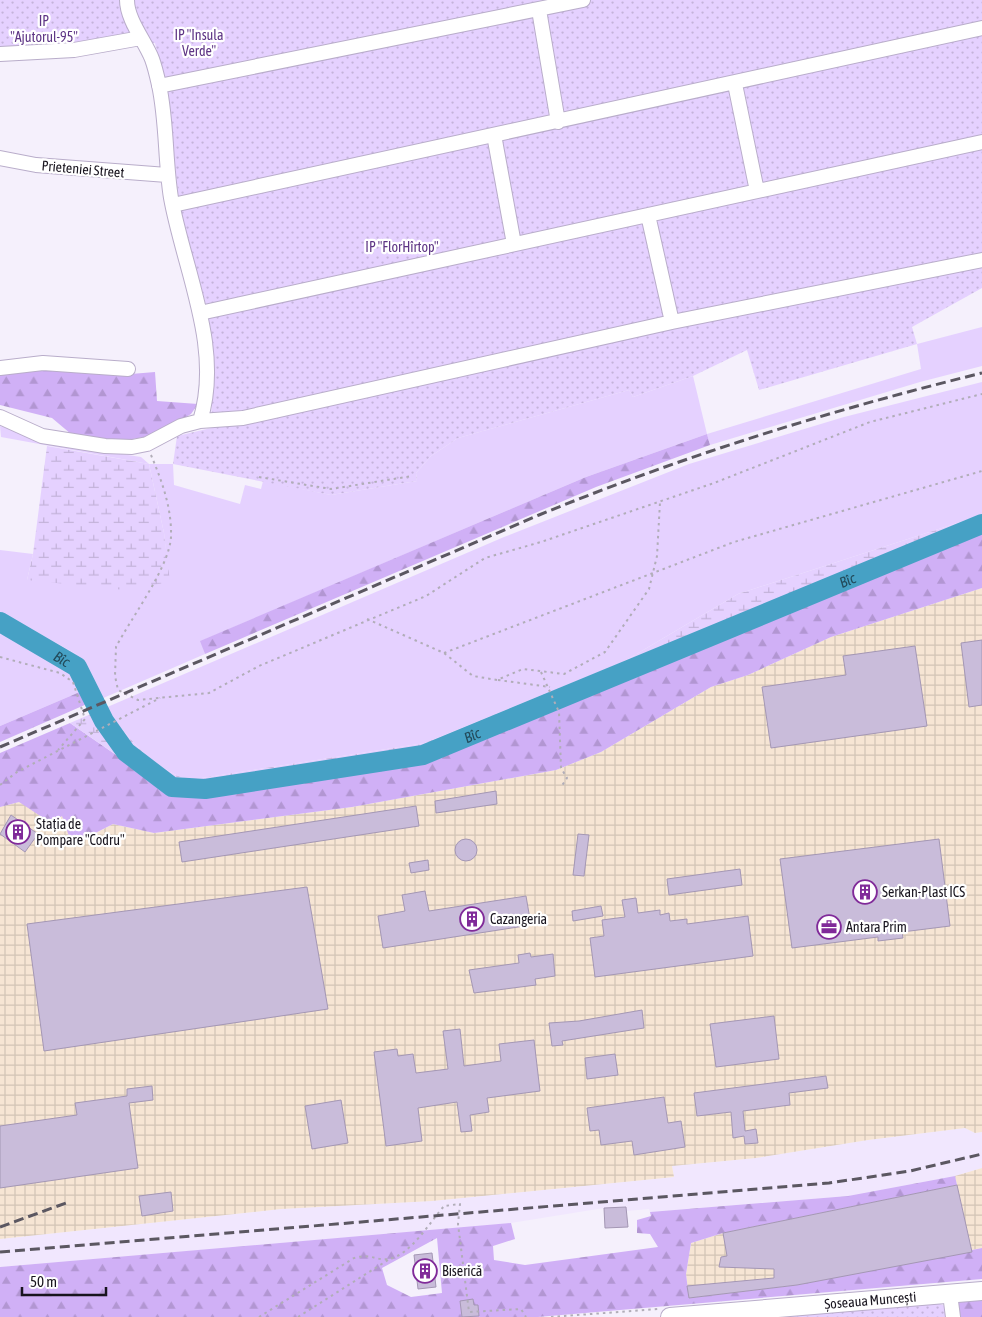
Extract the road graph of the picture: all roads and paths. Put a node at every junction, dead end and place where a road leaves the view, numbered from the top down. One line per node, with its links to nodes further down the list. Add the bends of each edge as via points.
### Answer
1 (583, 0): 3 (street)
2 (126, 1): 5 (street)
3 (535, 7): 8 (street); 9 (street)
4 (982, 28): 7 (street)
5 (141, 38): 6 (street, via 74,50); 8 (street, via 152,58)
6 (0, 54)
7 (735, 84): 9 (street); 14 (street)
8 (159, 86): 13 (street)
9 (558, 122): 10 (street)
10 (494, 135): 15 (street); 17 (street)
11 (982, 142): 14 (street)
12 (0, 158): 13 (street, Prieteniei Street, via 36,165)
13 (168, 175): 15 (street)
14 (757, 192): 16 (street)
15 (173, 204): 19 (street)
16 (648, 215): 17 (street); 20 (street)
17 (514, 244): 19 (street)
18 (982, 260): 20 (street)
19 (200, 313): 25 (street, via 206,360 205,404)
20 (672, 322): 25 (street, via 243,418)
21 (0, 368): 22 (street, via 43,363)
22 (128, 369)
23 (982, 394): 30 (path, via 870,422)
24 (0, 417): 26 (street, via 42,436 105,446)
25 (200, 421): 26 (street, via 182,426)
26 (147, 444): 38 (path, via 161,479 171,538 164,562 116,647 115,676 118,690 125,696 138,700)
27 (982, 471): 31 (path, via 734,542)
28 (412, 476): 29 (path, via 331,489)
29 (259, 478)
30 (660, 501): 31 (path); 32 (path, via 484,558 426,596)
31 (653, 573): 33 (path); 35 (path, via 649,590 605,652 564,674)
32 (367, 619): 33 (path); 38 (path, via 259,666 209,693)
33 (444, 653): 36 (path, via 473,676)
34 (0, 657): 39 (path, via 60,673 73,682 85,719)
35 (541, 672): 36 (path, via 523,669); 37 (path)
36 (498, 680): 37 (path)
37 (550, 687): 41 (path, via 559,712 561,768 567,778)
38 (163, 697): 39 (path)
39 (56, 751): 40 (path)
40 (0, 785)
41 (561, 787)
42 (388, 1260): 46 (path, via 366,1254 354,1258); 47 (path); 48 (path, via 408,1250 444,1206 460,1204 458,1224 469,1312 521,1309)
43 (982, 1291): 44 (main road, Șoseaua Muncești)
44 (950, 1294): 45 (main road, Șoseaua Muncești); 50 (street)
45 (710, 1315): 49 (main road, Șoseaua Muncești)
46 (259, 1317)
47 (298, 1317)
48 (526, 1317)
49 (670, 1317)
50 (952, 1317)

